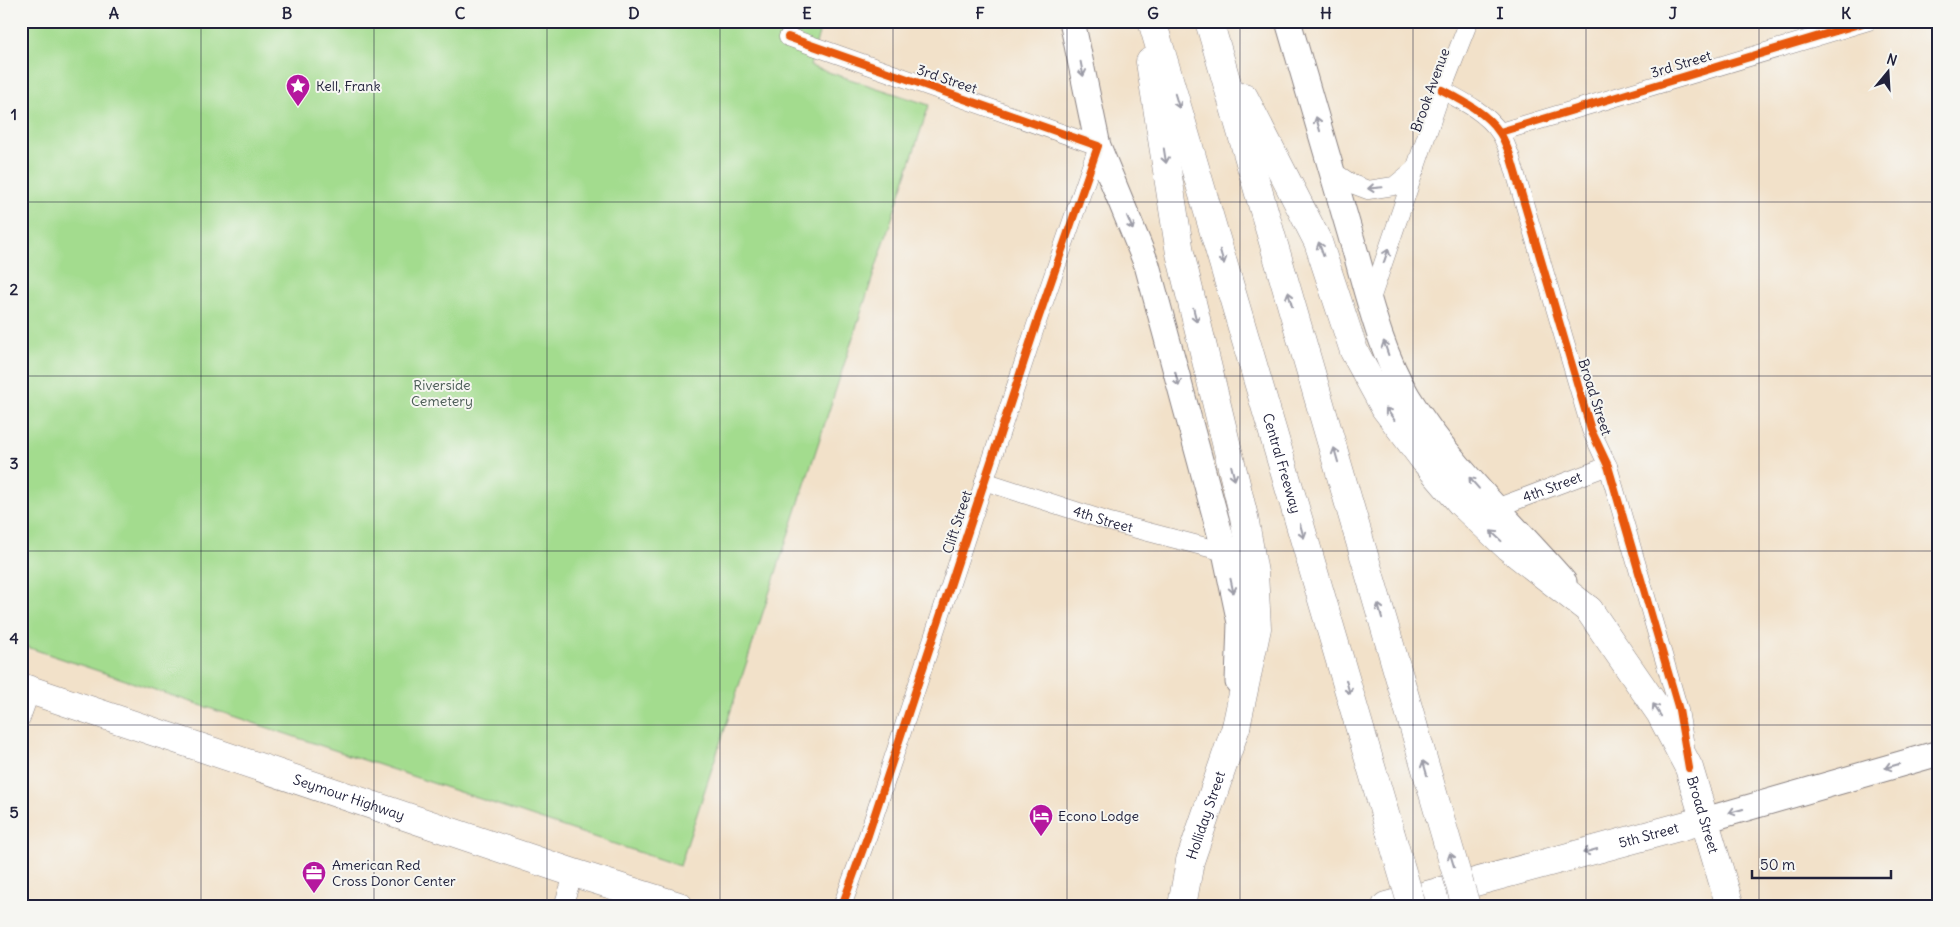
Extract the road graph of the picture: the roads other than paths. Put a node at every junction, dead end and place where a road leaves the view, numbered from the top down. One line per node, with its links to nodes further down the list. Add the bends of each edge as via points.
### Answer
1 (1072, 21): 11 (main road, one-way to 11)
2 (1144, 21): 22 (main road, Holliday Street, one-way to 22, via 1180,253 1244,517 1254,573 1257,628)
3 (1152, 21): 34 (main road, Central Freeway, one-way to 34, bridge)
4 (1288, 21): 13 (main road, one-way to 4)
5 (1469, 21): 9 (street, Brook Avenue)
6 (1869, 21): 10 (street, 3rd Street)
7 (1212, 31): 19 (main road, one-way to 7, via 1508,547 1461,504 1385,408 1354,351 1318,242); 35 (main road, one-way to 7, bridge)
8 (788, 37): 11 (street, 3rd Street)
9 (1442, 90): 10 (street, Broad Street, via 1464,101); 12 (street, Brook Avenue)
10 (1500, 132): 15 (street, Broad Street, via 1510,155 1591,430)
11 (1098, 146): 16 (street, Clift Street); 18 (main road, one-way to 18, via 1147,265)
12 (1416, 168): 13 (street, one-way to 13, via 1394,186 1368,190); 14 (street, Brook Avenue, one-way to 12)
13 (1331, 170): 14 (main road)
14 (1370, 302): 17 (main road, one-way to 14, via 1440,444 1407,396 1388,356)
15 (1608, 466): 17 (street, 4th Street); 24 (street, Broad Street, via 1679,710)
16 (984, 481): 18 (street, 4th Street, via 1110,522); 30 (street, Clift Street)
17 (1496, 508): 19 (main road)
18 (1225, 552): 22 (main road, one-way to 22, via 1240,623)
19 (1589, 610): 24 (main road, one-way to 19, via 1660,713)
20 (26, 688): 21 (street); 27 (main road, Seymour Highway)
21 (21, 718)
22 (1236, 727): 26 (main road, Holliday Street)
23 (1939, 753): 25 (main road, 5th Street, one-way to 25)
24 (1689, 768): 25 (main road, Broad Street)
25 (1705, 820): 33 (main road, 5th Street, one-way to 33); 36 (main road, Broad Street)
26 (1190, 860): 31 (main road); 32 (main road, Holliday Street)
27 (574, 873): 28 (street); 29 (main road, Seymour Highway)
28 (563, 906)
29 (679, 906)
30 (842, 906)
31 (1172, 906)
32 (1182, 906)
33 (1386, 906)
34 (1412, 906)
35 (1466, 906)
36 (1730, 906)

